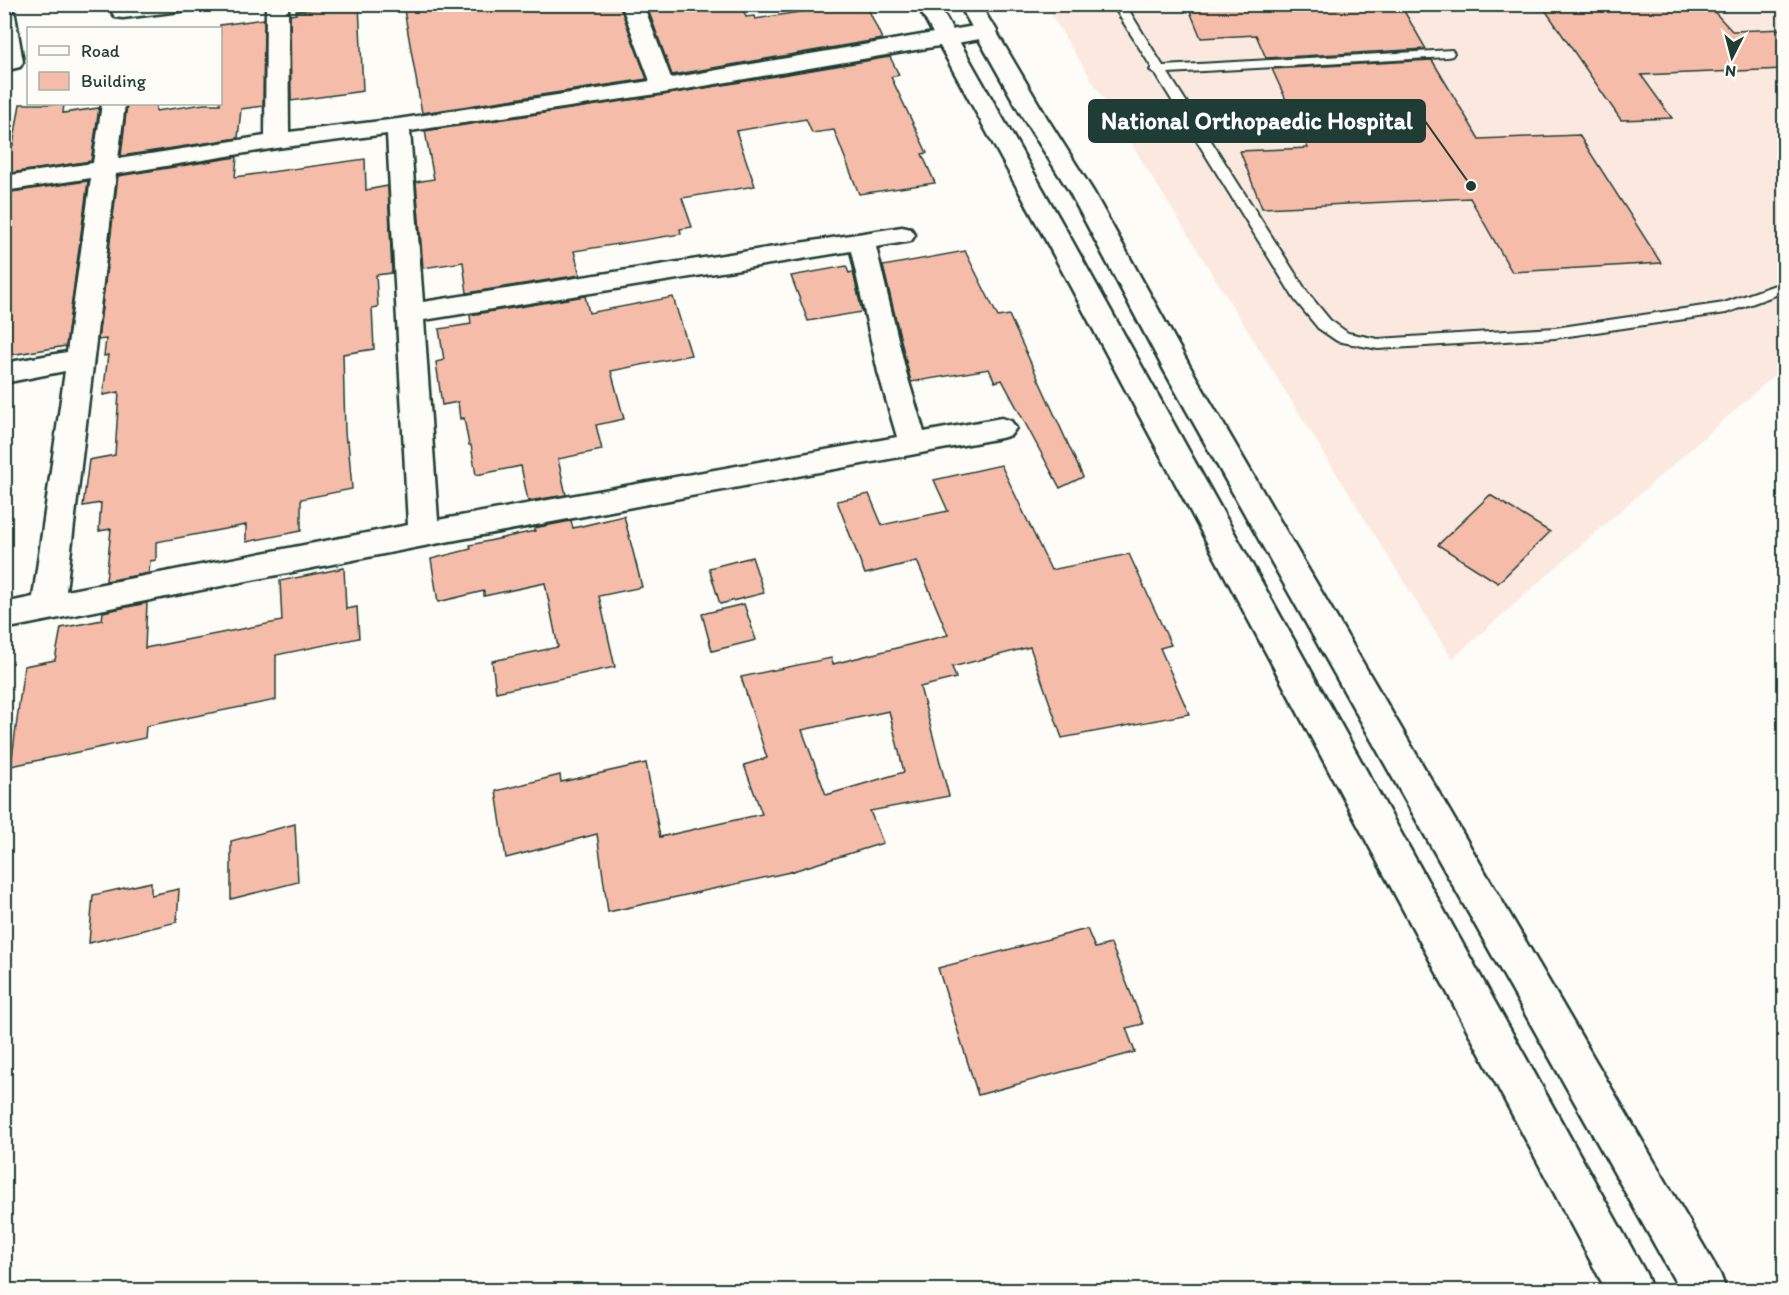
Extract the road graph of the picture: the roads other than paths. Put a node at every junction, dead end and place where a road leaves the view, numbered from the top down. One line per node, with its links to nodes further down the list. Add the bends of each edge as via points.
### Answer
1 (189, 4): 7 (street)
2 (277, 4): 16 (street)
3 (632, 4): 13 (street)
4 (927, 4): 9 (street)
5 (1118, 4): 12 (lane)
6 (4, 15): 11 (street)
7 (123, 15)
8 (978, 18): 9 (street); 31 (street, via 1081,191 1190,392)
9 (945, 38): 13 (street); 30 (street)
10 (1448, 53): 12 (lane)
11 (12, 62)
12 (1157, 70): 21 (lane, via 1301,296 1324,324 1343,337 1378,344 1555,333 1726,308)
13 (663, 86): 15 (street)
14 (113, 105): 17 (street)
15 (398, 126): 16 (street); 22 (street)
16 (277, 141): 17 (street)
17 (106, 168): 18 (street); 23 (street)
18 (4, 184)
19 (902, 235): 20 (street)
20 (862, 241): 22 (street); 26 (street, via 892,372)
21 (1785, 287)
22 (410, 313): 27 (street)
23 (80, 359): 24 (street); 28 (street)
24 (4, 373)
25 (1001, 428): 26 (street)
26 (914, 445): 27 (street)
27 (424, 534): 28 (street)
28 (48, 608): 29 (street)
29 (4, 616)
30 (1630, 1290)
31 (1704, 1290)

